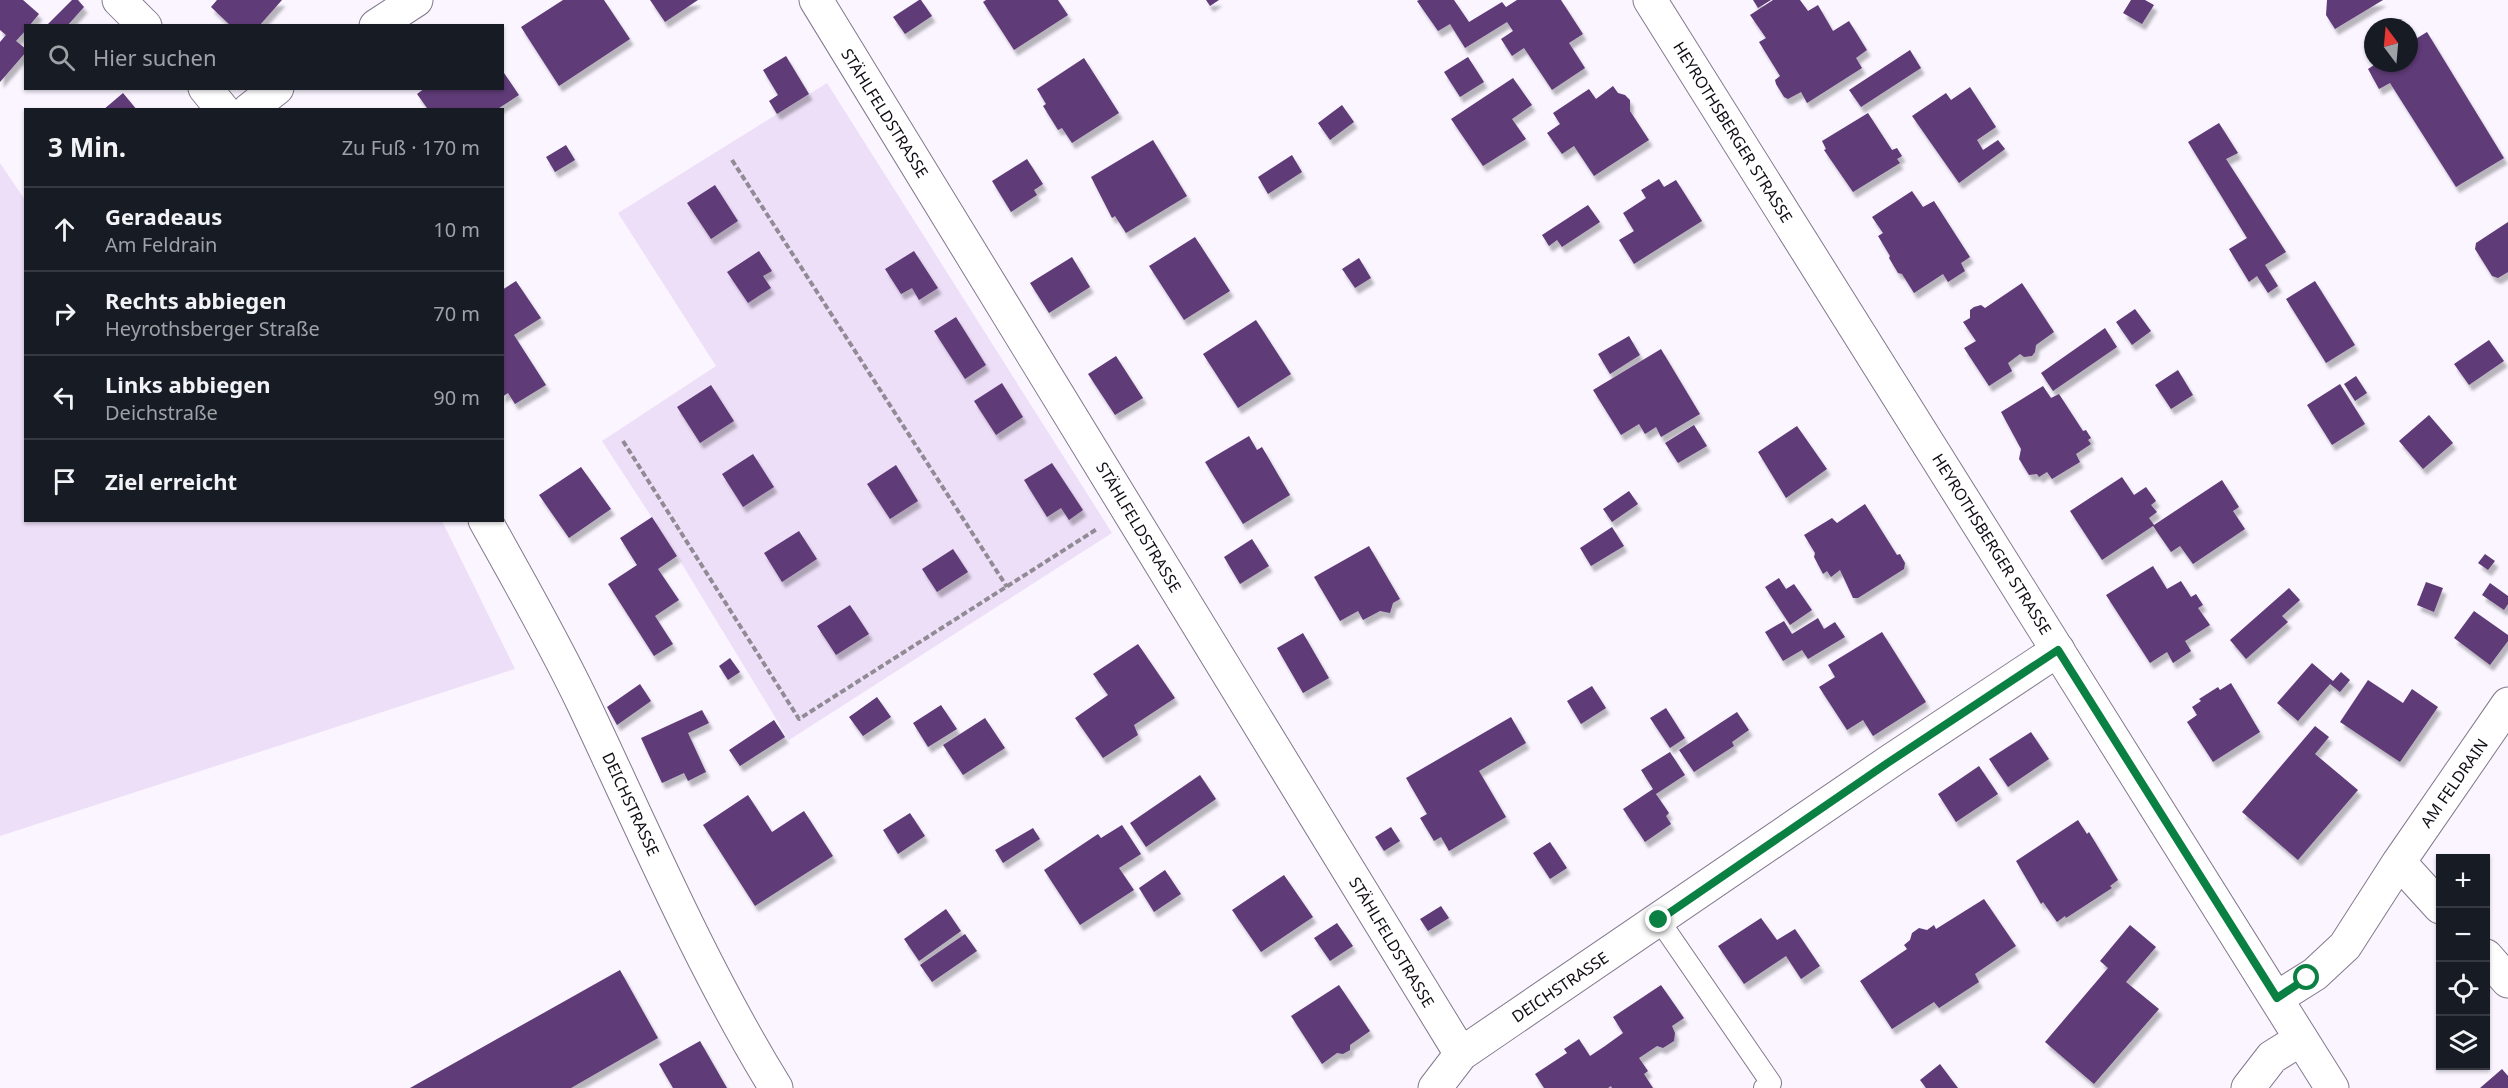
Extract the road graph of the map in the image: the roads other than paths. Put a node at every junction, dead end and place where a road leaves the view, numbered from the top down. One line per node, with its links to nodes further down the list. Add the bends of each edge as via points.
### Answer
1 (119, 0): 5 (street)
2 (416, 0): 6 (street)
3 (816, 0): 21 (street, STÄHLFELDSTRASSE)
4 (1650, 0): 12 (street, HEYROTHSBERGER STRASSE)
5 (143, 24)
6 (379, 24)
7 (207, 90): 9 (street)
8 (274, 90): 10 (street)
9 (221, 108)
10 (252, 108)
11 (486, 522): 22 (street, DEICHSTRASSE, via 582,702 712,978)
12 (2058, 650): 16 (street, DEICHSTRASSE); 19 (street, HEYROTHSBERGER STRASSE)
13 (2508, 704): 14 (street, AM FELDRAIN)
14 (2399, 862): 15 (street); 19 (street, AM FELDRAIN, via 2345,946 2315,974)
15 (2436, 903)
16 (1659, 920): 21 (street, DEICHSTRASSE); 25 (lane, via 1771,1083)
17 (2490, 961): 18 (street)
18 (2508, 981)
19 (2277, 998): 20 (street, HEYROTHSBERGER STRASSE)
20 (2301, 1039): 26 (street, via 2272,1057); 27 (street, HEYROTHSBERGER STRASSE)
21 (1461, 1054): 23 (street, DEICHSTRASSE); 24 (street)
22 (776, 1088)
23 (1435, 1088)
24 (1457, 1088)
25 (1764, 1088)
26 (2248, 1088)
27 (2332, 1088)

